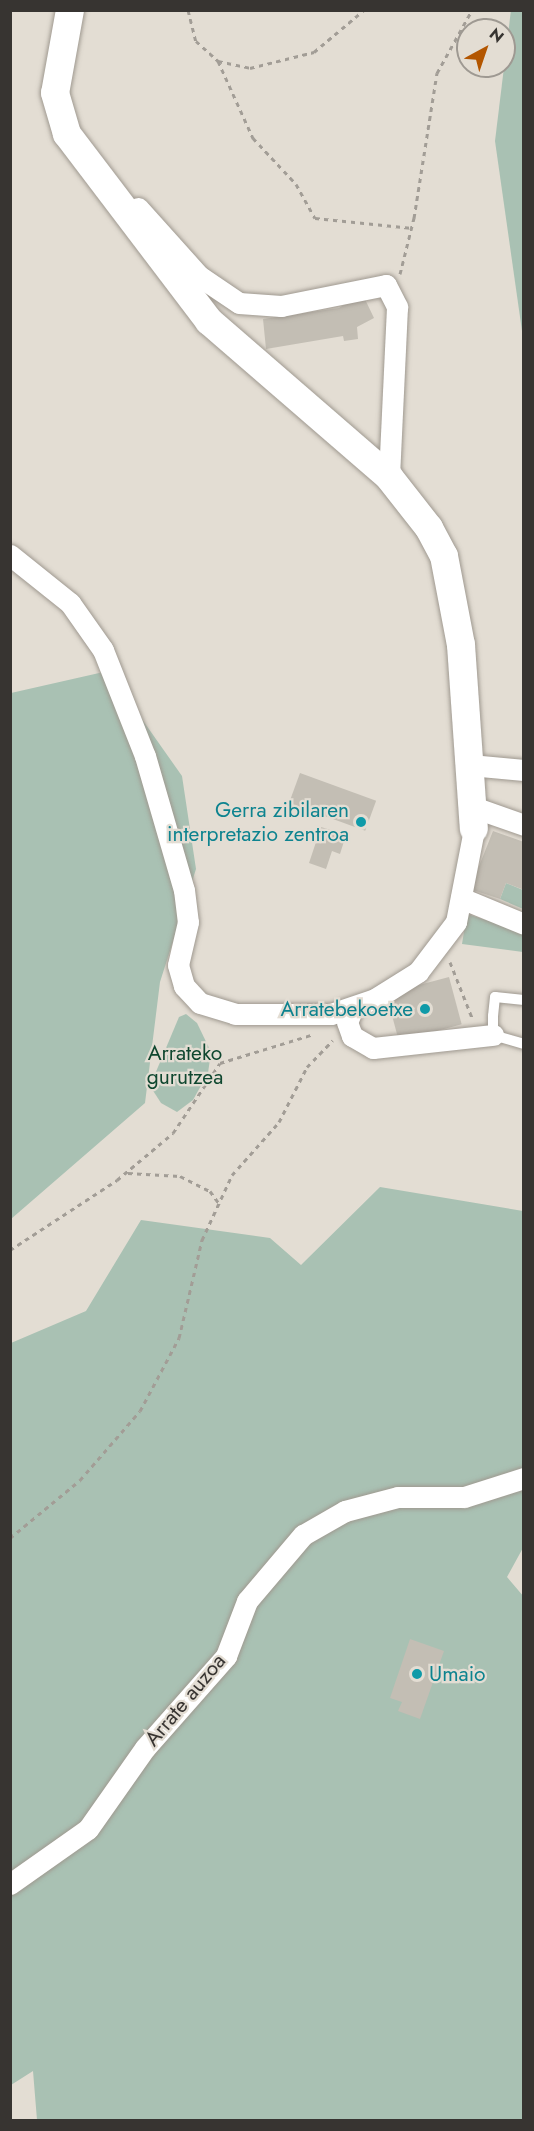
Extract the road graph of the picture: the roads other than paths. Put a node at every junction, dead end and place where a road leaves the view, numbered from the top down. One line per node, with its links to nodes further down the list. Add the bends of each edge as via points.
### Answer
1 (70, 10): 2 (street, via 55,93 57,114)
2 (111, 188): 3 (street, via 209,321); 3 (street, via 139,208 199,276 239,303 281,306 386,285 396,307)
3 (389, 477): 5 (street, via 429,528 454,590)
4 (10, 555): 12 (street, via 70,603 103,650 145,756 184,890 188,922 178,965 184,986 200,1003 235,1014)
5 (470, 765): 6 (street); 7 (street)
6 (524, 770)
7 (473, 818): 8 (street); 9 (street)
8 (524, 825)
9 (461, 898): 10 (street); 12 (street, via 443,943 418,972)
10 (524, 924)
11 (524, 1000): 13 (lane, via 495,998)
12 (350, 1015): 13 (street, via 352,1036 373,1048)
13 (486, 1035): 14 (lane)
14 (524, 1044)
15 (524, 1478): 16 (street, Arrate auzoa, via 464,1497 398,1497 345,1511 303,1535 247,1602 226,1656 145,1748 88,1829)
16 (10, 1884)

